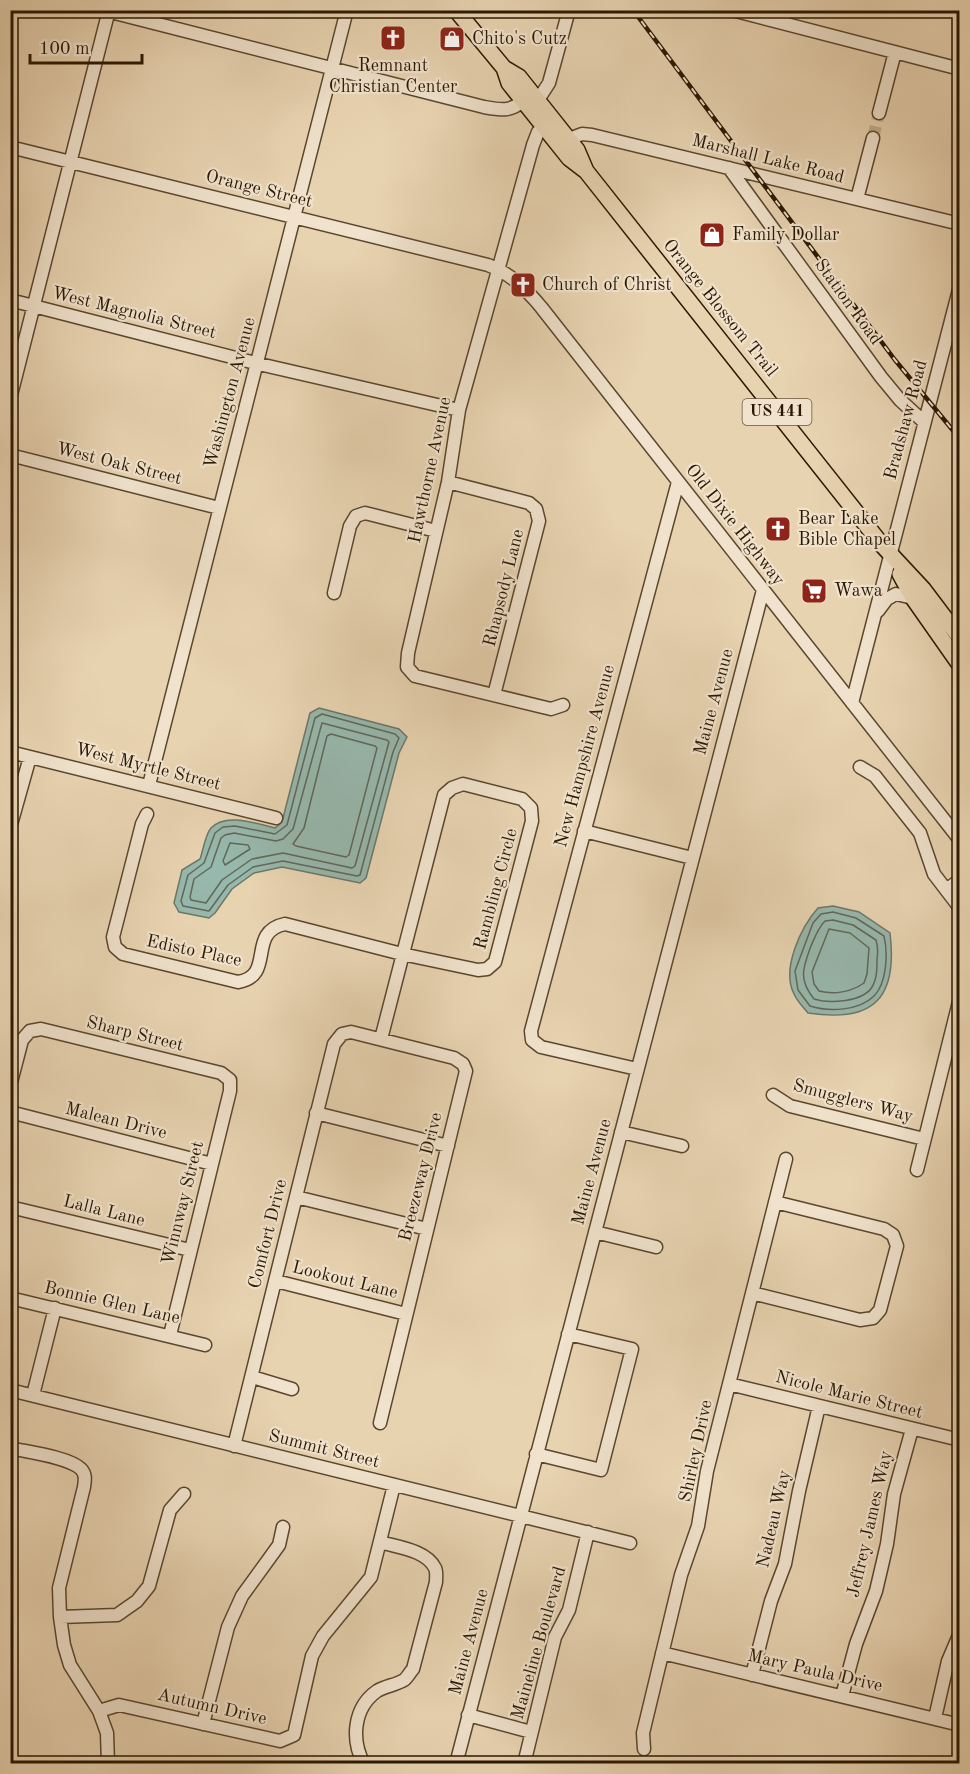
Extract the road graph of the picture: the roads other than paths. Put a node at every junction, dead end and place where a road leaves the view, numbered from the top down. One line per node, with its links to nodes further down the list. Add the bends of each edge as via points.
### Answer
1 (347, 10): 7 (street, Washington Avenue)
2 (456, 10): 9 (main road, Orange Blossom Trail / US 441, via 504,68 519,77)
3 (569, 10): 9 (street, via 549,83)
4 (732, 10): 6 (street)
5 (107, 11): 7 (street); 15 (street)
6 (895, 52): 8 (street); 10 (street)
7 (333, 68): 9 (street, via 501,110); 19 (street, Washington Avenue)
8 (960, 69)
9 (530, 101): 11 (main road, Orange Blossom Trail / US 441); 13 (main road, Orange Blossom Trail / US 441)
10 (879, 113)
11 (545, 128): 17 (main road, Orange Blossom Trail / US 441, via 568,158); 21 (street, Hawthorne Avenue, via 538,132 532,145)
12 (873, 138): 18 (street)
13 (569, 139): 16 (street, Marshall Lake Road, via 592,135); 17 (main road, Orange Blossom Trail / US 441)
14 (10, 147): 15 (street, Orange Street)
15 (71, 161): 19 (street, Orange Street); 24 (street)
16 (729, 168): 18 (street, Marshall Lake Road); 28 (street, Station Road, via 881,377)
17 (586, 171): 34 (main road, Orange Blossom Trail / US 441)
18 (857, 199): 20 (street, Marshall Lake Road)
19 (295, 217): 21 (street, Orange Street); 25 (street, Washington Avenue)
20 (960, 224)
21 (498, 269): 27 (street, Hawthorne Avenue); 31 (street, Old Dixie Highway, via 534,298)
22 (960, 286): 28 (street, Bradshaw Road)
23 (10, 300): 24 (street, West Magnolia Street)
24 (33, 306): 25 (street, West Magnolia Street); 26 (street)
25 (255, 363): 27 (street, West Magnolia Street); 32 (street, Washington Avenue)
26 (10, 399)
27 (459, 410): 30 (street, Hawthorne Avenue)
28 (924, 422): 34 (street, Bradshaw Road)
29 (10, 455): 32 (street, West Oak Street)
30 (448, 482): 33 (street, Hawthorne Avenue); 41 (street, Rhapsody Lane, via 529,503 536,509 539,521)
31 (678, 482): 35 (street, Old Dixie Highway); 51 (street, New Hampshire Avenue)
32 (219, 508): 47 (street, Washington Avenue)
33 (436, 531): 36 (street, via 365,513 356,516 350,525); 41 (street, Hawthorne Avenue, via 408,667 415,676)
34 (890, 555): 37 (main road, Orange Blossom Trail / US 441); 38 (street, Bradshaw Road); 39 (main road, Orange Blossom Trail / US 441, via 923,589)
35 (763, 590): 42 (street, Old Dixie Highway); 53 (street, Maine Avenue)
36 (334, 593)
37 (913, 598): 38 (street, via 896,594); 40 (main road, Orange Blossom Trail / US 441)
38 (875, 614): 42 (street, Bradshaw Road)
39 (960, 638)
40 (960, 665)
41 (494, 695): 43 (street, Hawthorne Avenue, via 551,709)
42 (852, 703): 52 (street, Old Dixie Highway)
43 (563, 705)
44 (10, 752): 45 (street, West Myrtle Street)
45 (30, 757): 47 (street, West Myrtle Street); 50 (street)
46 (860, 767): 55 (street, via 875,776 920,833 934,874)
47 (149, 785): 49 (street, West Myrtle Street)
48 (147, 814): 56 (street, Edisto Place, via 112,937 123,954 238,982 249,980 257,971 266,934 273,926 285,924)
49 (276, 818)
50 (10, 828)
51 (584, 831): 53 (street); 60 (street, New Hampshire Avenue, via 531,1031 532,1040 541,1047)
52 (960, 840)
53 (692, 858): 60 (street, Maine Avenue)
54 (960, 880): 55 (street)
55 (955, 899)
56 (402, 954): 56 (street, Rambling Circle, via 444,795 463,784 522,799 531,808 532,822 495,962 478,970); 59 (street, Rambling Circle)
57 (960, 998): 67 (street, Smugglers Way)
58 (342, 1034): 59 (street, Breezeway Drive, via 351,1032); 65 (street, Comfort Drive, via 334,1044)
59 (381, 1039): 68 (street, Breezeway Drive, via 454,1058 463,1064 466,1071)
60 (637, 1069): 66 (street, Maine Avenue)
61 (230, 1080): 62 (street, Sharp Street, via 221,1073 41,1029 30,1031 22,1040); 71 (street, Winnway Street)
62 (10, 1086)
63 (773, 1095): 67 (street, Smugglers Way, via 790,1106)
64 (10, 1113): 71 (street, Malean Drive)
65 (316, 1113): 68 (street); 73 (street, Comfort Drive)
66 (621, 1132): 69 (street); 77 (street, Maine Avenue)
67 (924, 1139): 72 (street, Smugglers Way)
68 (448, 1146): 76 (street, Breezeway Drive)
69 (682, 1146)
70 (786, 1160): 74 (street, Shirley Drive)
71 (212, 1164): 79 (street, Winnway Street)
72 (917, 1170)
73 (296, 1197): 76 (street); 80 (street, Comfort Drive)
74 (775, 1202): 81 (street, Shirley Drive); 81 (street, via 884,1229 893,1235 897,1246 880,1310 873,1318 860,1320)
75 (10, 1207): 79 (street, Lalla Lane)
76 (427, 1229): 84 (street, Breezeway Drive)
77 (595, 1232): 78 (street); 85 (street, Maine Avenue)
78 (656, 1247)
79 (190, 1250): 86 (street, Winnway Street)
80 (276, 1281): 84 (street, Lookout Lane); 88 (street, Comfort Drive)
81 (752, 1293): 89 (street, Shirley Drive)
82 (10, 1298): 83 (street, Bonnie Glen Lane)
83 (55, 1308): 86 (street, Bonnie Glen Lane); 92 (street)
84 (406, 1314): 94 (street, Breezeway Drive)
85 (568, 1334): 99 (street, Maine Avenue); 99 (street, via 632,1349 601,1470)
86 (170, 1335): 87 (street, Bonnie Glen Lane)
87 (205, 1345)
88 (252, 1377): 90 (street); 97 (street, Comfort Drive)
89 (729, 1384): 93 (street, Nicole Marie Street); 109 (street, Shirley Drive, via 698,1526)
90 (292, 1389)
91 (10, 1390): 92 (street, Summit Street)
92 (33, 1395): 97 (street, Summit Street)
93 (819, 1406): 95 (street, Nicole Marie Street); 110 (street, Nadeau Way, via 785,1564)
94 (380, 1423)
95 (912, 1429): 96 (street, Nicole Marie Street); 111 (street, Jeffrey James Way, via 894,1494 876,1591)
96 (960, 1440)
97 (234, 1446): 100 (street, Summit Street)
98 (10, 1448): 107 (street, via 68,1462 85,1476 59,1587)
99 (536, 1454): 102 (street, Maine Avenue)
100 (394, 1485): 102 (street, Summit Street); 105 (street, Autumn Drive)
101 (184, 1494): 107 (street, via 170,1510 150,1586 137,1601 117,1615)
102 (520, 1515): 104 (street, Summit Street); 113 (street, Maine Avenue)
103 (283, 1527): 115 (street, via 279,1545 242,1596 228,1627)
104 (588, 1532): 106 (street, Summit Street); 117 (street, Maineline Boulevard, via 569,1610 555,1637)
105 (380, 1542): 115 (street, Autumn Drive, via 371,1577 323,1636 312,1656 294,1735 280,1741); 120 (street, via 427,1559 435,1569 436,1582 413,1669 404,1680 377,1692 358,1718 355,1735)
106 (630, 1543)
107 (60, 1617): 112 (street, via 70,1665)
108 (960, 1633): 114 (street, via 948,1661)
109 (662, 1653): 110 (street, Mary Paula Drive); 118 (street, Shirley Drive, via 643,1733)
110 (752, 1675): 111 (street, Mary Paula Drive)
111 (842, 1696): 114 (street, Mary Paula Drive)
112 (99, 1712): 115 (street, Autumn Drive, via 118,1705); 119 (street, via 107,1733)
113 (468, 1716): 117 (street); 121 (street, Maine Avenue)
114 (935, 1718): 116 (street, Mary Paula Drive)
115 (203, 1724)
116 (960, 1725)
117 (531, 1732): 122 (street, Maineline Boulevard)
118 (644, 1749)
119 (108, 1764)
120 (364, 1764)
121 (456, 1764)
122 (524, 1764)

